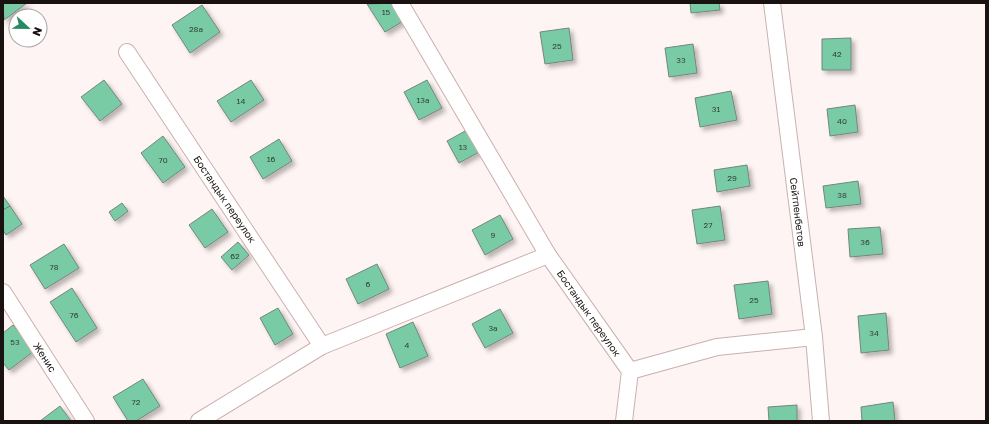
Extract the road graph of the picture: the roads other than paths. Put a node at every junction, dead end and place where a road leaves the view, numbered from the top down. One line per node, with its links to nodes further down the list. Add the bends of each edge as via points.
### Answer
1 (400, 3): 4 (street, Бостандык переулок)
2 (772, 3): 6 (street, Сейтпенбетов)
3 (128, 52): 7 (street, Бостандык переулок)
4 (548, 255): 7 (street); 8 (street, Бостандык переулок)
5 (3, 292): 9 (street, Женис)
6 (814, 337): 8 (street, via 717,347); 12 (street, Сейтпенбетов)
7 (322, 346): 10 (street)
8 (630, 371): 11 (street)
9 (86, 421)
10 (199, 421)
11 (624, 421)
12 (822, 421)

